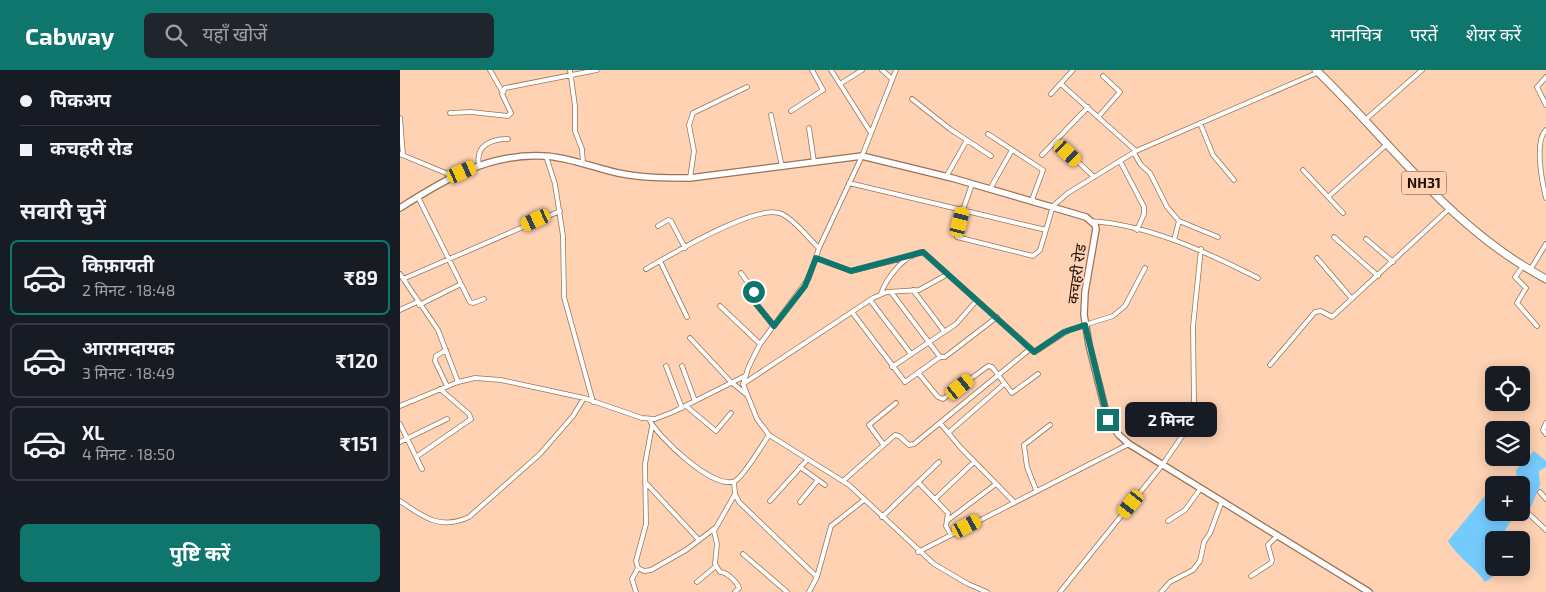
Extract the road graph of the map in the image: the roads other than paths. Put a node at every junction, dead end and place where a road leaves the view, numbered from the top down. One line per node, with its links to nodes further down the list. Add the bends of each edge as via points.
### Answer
1 (490, 70): 19 (street)
2 (570, 70): 12 (street)
3 (597, 70): 12 (street)
4 (812, 70): 24 (street, via 823,90)
5 (831, 70): 16 (street)
6 (862, 70): 16 (street)
7 (882, 70): 15 (street)
8 (896, 70): 15 (street)
9 (1073, 70): 17 (street)
10 (1422, 70): 29 (street)
11 (1318, 71): 29 (highway, NH31); 30 (street)
12 (571, 76): 19 (street); 48 (street, via 575,131 582,149)
13 (1103, 76): 27 (street, via 1120,92)
14 (1546, 77): 22 (street, via 1537,87)
15 (892, 79): 33 (street)
16 (840, 84): 33 (street)
17 (1061, 84): 20 (street); 23 (street)
18 (747, 87): 55 (street, via 693,113 689,125 694,151)
19 (502, 90): 25 (street, via 511,113 508,116)
20 (1051, 94)
21 (912, 99): 36 (street)
22 (1546, 105)
23 (1088, 107): 27 (street); 37 (street)
24 (791, 111)
25 (450, 113)
26 (771, 115): 50 (street)
27 (1099, 116): 40 (street)
28 (400, 118): 41 (street)
29 (1364, 121): 38 (highway, NH31)
30 (1200, 123): 40 (street); 56 (street, via 1213,155)
31 (809, 128): 47 (street)
32 (1546, 130): 62 (street, via 1541,135 1540,145)
33 (871, 133): 44 (street)
34 (988, 134): 39 (street)
35 (508, 139): 49 (street, via 490,141 485,145 479,154)
36 (967, 140): 45 (street); 53 (street)
37 (1056, 141): 42 (street); 54 (street)
38 (1386, 145): 61 (street); 66 (highway, NH31)
39 (1012, 150): 59 (street); 63 (street, via 1043,170)
40 (1135, 152): 46 (street); 71 (street, via 1167,207)
41 (402, 154): 52 (street)
42 (1042, 155)
43 (546, 156): 48 (main road); 49 (main road, via 515,157); 68 (street)
44 (862, 156): 47 (main road); 53 (main road); 57 (street)
45 (990, 156)
46 (1120, 161): 54 (street); 74 (street, via 1144,207)
47 (814, 162): 50 (main road)
48 (583, 164): 55 (main road, via 644,178)
49 (479, 165): 52 (main road)
50 (782, 166): 55 (main road)
51 (1303, 170): 61 (street)
52 (453, 176): 60 (main road)
53 (946, 177): 58 (main road)
54 (1094, 177): 64 (street)
55 (690, 178)
56 (1234, 180)
57 (849, 183): 67 (street); 81 (street)
58 (972, 184): 59 (main road); 67 (street)
59 (990, 189): 63 (main road)
60 (418, 197): 65 (main road); 84 (street)
61 (1328, 197): 69 (street)
62 (1546, 198)
63 (1032, 200): 64 (main road)
64 (1053, 206): 70 (main road); 73 (street)
65 (400, 208)
66 (1449, 209): 88 (street); 89 (highway, NH31)
67 (963, 210): 73 (street); 73 (street, via 958,236 1030,256 1040,250)
68 (560, 211): 84 (street); 142 (street, via 564,296)
69 (1343, 213)
70 (1091, 220): 74 (street); 114 (main road, कचहरी रोड, via 1096,230 1085,292)
71 (1179, 221): 75 (street); 78 (street)
72 (658, 226): 80 (street, via 671,221)
73 (1046, 230)
74 (1137, 230): 78 (street)
75 (1218, 237)
76 (1334, 237): 96 (street)
77 (1366, 239): 88 (street)
78 (1174, 240): 82 (street)
79 (1546, 244): 92 (street)
80 (685, 248): 81 (street, via 754,215 774,212 789,219); 87 (street)
81 (819, 248): 85 (street)
82 (1201, 249): 97 (street); 165 (street, via 1193,326 1193,415)
83 (913, 256): 85 (street, via 851,271); 95 (street, via 923,252); 103 (street, via 887,280)
84 (448, 257): 98 (street); 100 (street)
85 (816, 258): 115 (street, via 805,286)
86 (1316, 258): 105 (street)
87 (660, 261): 91 (street); 112 (street)
88 (1392, 262): 96 (street)
89 (1523, 266): 92 (highway, NH31); 116 (street, via 1515,277 1526,288 1517,303)
90 (1145, 268): 114 (street, via 1119,311)
91 (646, 269)
92 (1530, 270): 99 (highway, NH31)
93 (741, 273): 115 (street, via 753,290 753,300)
94 (400, 274): 98 (street)
95 (948, 274): 101 (street); 107 (street)
96 (1378, 276): 105 (street)
97 (1258, 278)
98 (402, 279): 108 (street)
99 (1546, 279)
100 (461, 284): 104 (street, via 471,303); 108 (street)
101 (913, 290): 102 (street); 117 (street)
102 (891, 292): 103 (street); 119 (street)
103 (881, 294): 106 (street)
104 (484, 299)
105 (1352, 299): 127 (street, via 1332,317 1315,312)
106 (870, 300): 111 (street); 123 (street)
107 (977, 300): 113 (street); 117 (street, via 960,321)
108 (418, 304): 110 (street); 122 (street, via 438,330)
109 (720, 306): 120 (street)
110 (400, 310)
111 (852, 312): 128 (street); 135 (street)
112 (687, 316)
113 (997, 317): 121 (street); 124 (street, via 945,357)
114 (1085, 325): 121 (street, via 1064,332 1035,352); 160 (main road, कचहरी रोड, via 1108,420)
115 (774, 326): 120 (street)
116 (1537, 326)
117 (944, 331): 119 (street)
118 (690, 338): 134 (street)
119 (928, 342): 123 (street); 124 (street)
120 (760, 344): 132 (street)
121 (1030, 349): 131 (street)
122 (446, 350): 133 (street); 137 (street, via 436,356 435,361)
123 (911, 354): 128 (street)
124 (940, 357): 129 (street)
125 (666, 366): 145 (street)
126 (682, 366): 141 (street)
127 (1270, 366)
128 (892, 367): 129 (street, via 905,382)
129 (919, 374): 131 (street, via 942,399 988,366)
130 (1038, 374): 136 (street, via 1014,392 1008,391)
131 (997, 375): 136 (street); 149 (street)
132 (745, 376): 134 (street); 135 (street)
133 (458, 382): 137 (street); 140 (street, via 475,378 501,380)
134 (731, 382): 139 (street); 141 (street)
135 (743, 384): 139 (street)
136 (1004, 384): 154 (street)
137 (447, 386): 138 (street)
138 (440, 390): 144 (street); 161 (street, via 471,419)
139 (746, 394): 156 (street, via 757,419)
140 (584, 398): 142 (street); 183 (street, via 567,424 540,454 469,516 455,523 437,522)
141 (695, 401): 145 (street)
142 (593, 402): 148 (street)
143 (896, 403): 159 (street, via 869,425)
144 (400, 406)
145 (684, 406): 146 (street, via 716,431); 148 (street)
146 (731, 413)
147 (447, 419): 157 (street)
148 (649, 419): 153 (street)
149 (940, 423): 154 (street); 159 (street, via 911,446 897,434)
150 (1546, 423): 155 (street, via 1542,430)
151 (400, 424): 157 (street)
152 (1050, 425): 176 (street, via 1024,445 1027,467)
153 (652, 426): 170 (street); 171 (street, via 711,478)
154 (948, 433): 164 (street)
155 (1546, 434)
156 (769, 435): 162 (street); 171 (street)
157 (408, 439): 158 (street); 161 (street)
158 (400, 442)
159 (883, 444): 169 (street)
160 (1129, 444): 165 (main road, कचहरी रोड); 176 (street)
161 (416, 457): 167 (street)
162 (807, 460): 166 (street); 169 (street)
163 (939, 462): 172 (street)
164 (974, 462): 173 (street); 180 (street)
165 (1163, 464): 175 (main road, कचहरी रोड); 209 (street)
166 (800, 467): 168 (street); 184 (street)
167 (422, 469)
168 (818, 480): 174 (street); 185 (street)
169 (843, 481): 181 (street)
170 (645, 482): 196 (street); 200 (street, via 647,519 636,561)
171 (734, 482): 178 (street)
172 (918, 482): 180 (street); 188 (street)
173 (996, 484): 186 (street); 189 (street)
174 (825, 485)
175 (1201, 488): 182 (main road, कचहरी रोड); 190 (street, via 1185,510)
176 (1036, 490): 186 (street)
177 (1540, 492): 179 (street)
178 (735, 494): 192 (street); 202 (street, via 739,502)
179 (1546, 498)
180 (935, 499): 189 (street, via 948,514)
181 (864, 500): 188 (street); 202 (street, via 832,526)
182 (1222, 500): 195 (main road, कचहरी रोड); 210 (street, via 1204,542 1200,561 1193,570 1170,582)
183 (400, 501)
184 (770, 501)
185 (800, 502)
186 (1014, 502): 194 (street)
187 (1530, 514): 191 (street)
188 (882, 517): 197 (street)
189 (948, 520): 194 (street, via 946,526)
190 (1168, 521)
191 (1544, 524): 193 (street)
192 (715, 528): 196 (street); 199 (street)
193 (1546, 530)
194 (951, 535): 197 (street)
195 (1278, 535): 201 (street, via 1268,546 1271,563); 211 (main road, कचहरी रोड)
196 (699, 540): 200 (street, via 650,570)
197 (918, 552): 208 (street, via 950,575)
198 (743, 554): 206 (street)
199 (716, 566): 203 (street); 205 (street, via 738,584)
200 (638, 568): 204 (street, via 632,579)
201 (1251, 576)
202 (818, 577): 207 (street)
203 (697, 582)
204 (636, 592)
205 (735, 592)
206 (787, 592)
207 (809, 592)
208 (987, 592)
209 (1060, 592)
210 (1161, 592)
211 (1369, 592)

